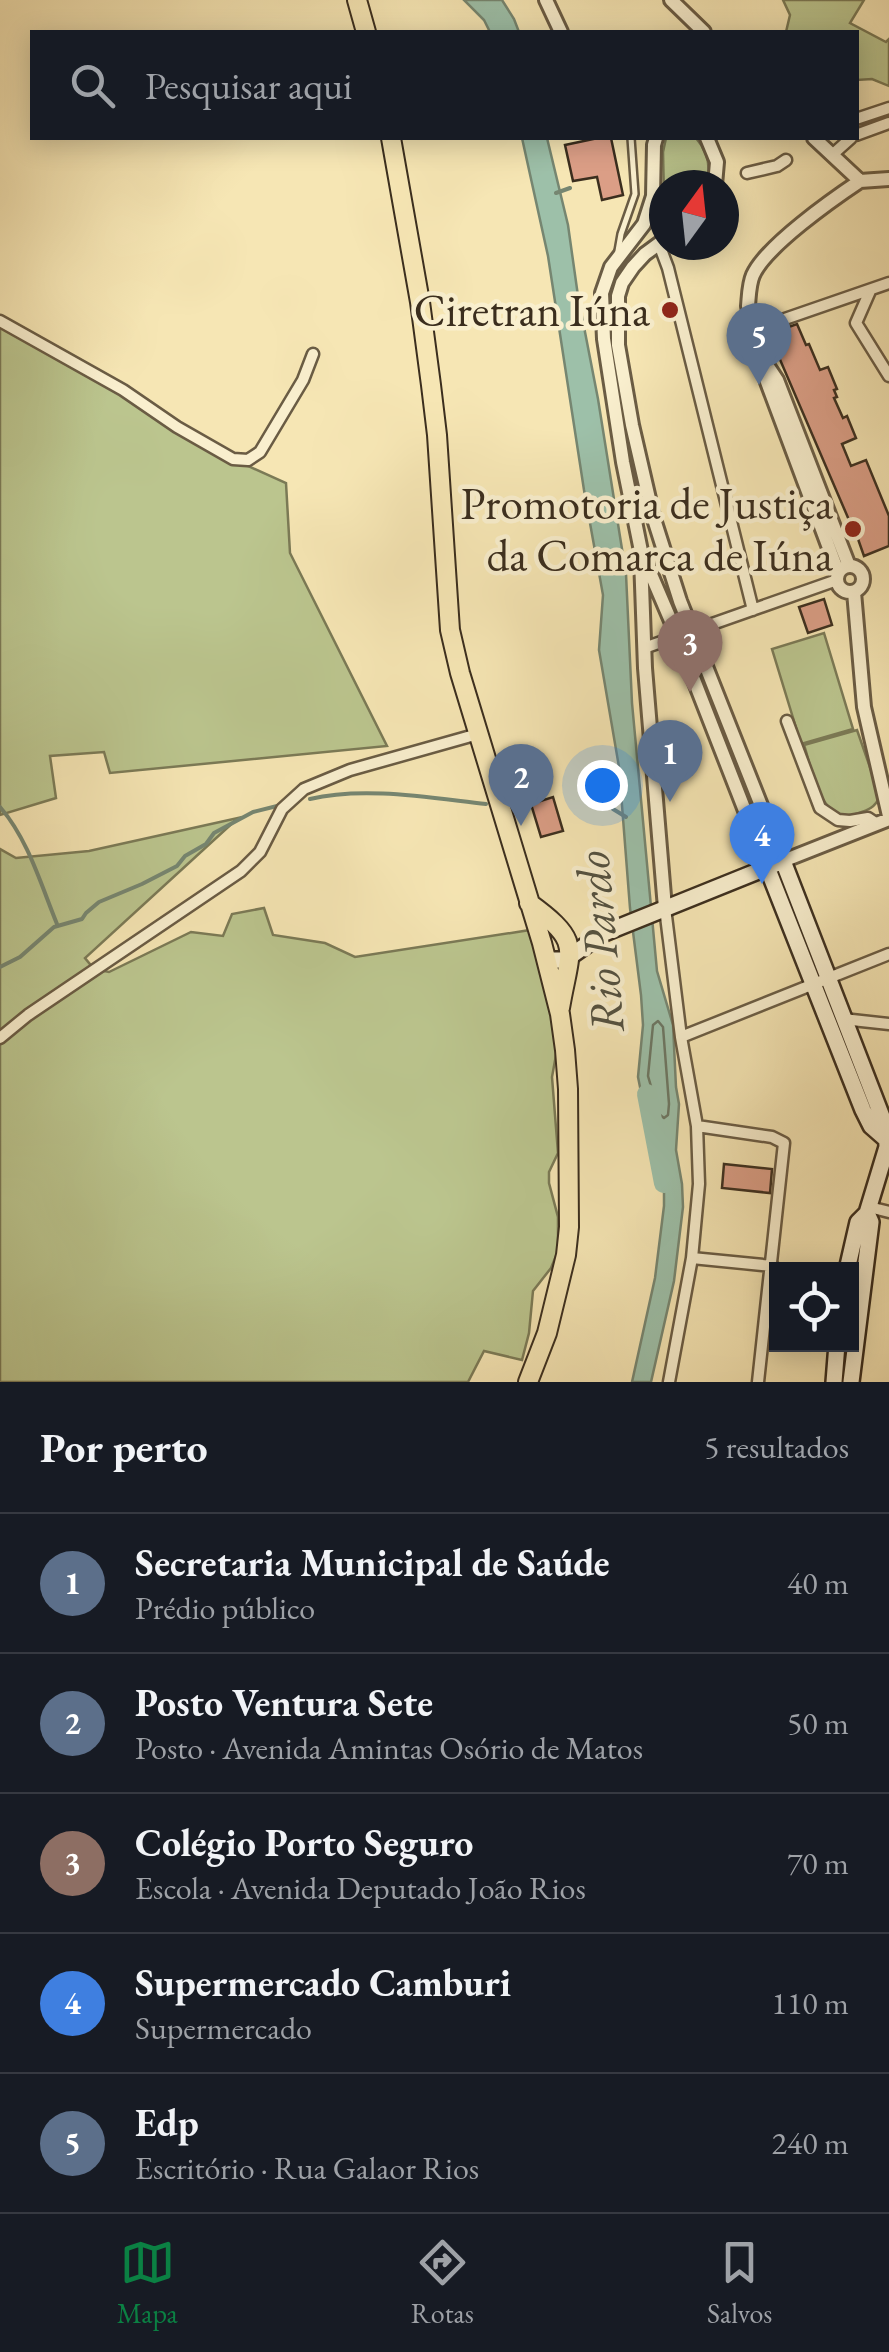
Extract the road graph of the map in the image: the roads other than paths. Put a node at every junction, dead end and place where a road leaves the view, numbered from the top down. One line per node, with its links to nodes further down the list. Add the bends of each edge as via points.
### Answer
1 (357, 0): 4 (main road)
2 (546, 0): 5 (street)
3 (671, 0): 6 (street)
4 (365, 30)
5 (561, 30)
6 (702, 30)
7 (889, 108): 8 (street)
8 (859, 118)
9 (889, 123): 10 (street)
10 (859, 134)
11 (391, 140): 42 (main road, via 435,418 450,630)
12 (631, 140): 26 (lane, via 635,194)
13 (655, 140): 19 (street)
14 (708, 140): 20 (street)
15 (822, 140): 17 (street)
16 (849, 140): 17 (street)
17 (832, 154): 23 (street)
18 (786, 160): 21 (street)
19 (654, 170)
20 (717, 170)
21 (747, 174)
22 (889, 179): 23 (street)
23 (860, 181): 31 (street, via 816,212 752,276 748,306)
24 (649, 210): 26 (street)
25 (649, 252): 38 (street, via 618,296 621,362 647,493)
26 (617, 260): 34 (street, via 602,293 601,318)
27 (666, 260): 37 (street)
28 (889, 283): 29 (street)
29 (870, 291): 31 (street); 33 (street, via 856,323)
30 (0, 320): 32 (street, via 233,459 260,452)
31 (754, 330): 35 (street, via 767,382)
32 (312, 354)
33 (889, 376)
34 (641, 551): 39 (street); 40 (street)
35 (841, 573): 36 (street, via 841,589); 36 (street, via 857,568 862,575); 37 (street)
36 (854, 592): 43 (street, via 864,707)
37 (753, 610): 38 (street)
38 (692, 631): 39 (street); 44 (street)
39 (677, 637): 40 (street); 45 (street)
40 (644, 648): 47 (street)
41 (787, 721): 43 (street, via 820,808 838,820)
42 (478, 734): 46 (main road); 58 (street, via 304,789 282,809 260,852 241,872)
43 (885, 820): 44 (street)
44 (783, 861): 45 (main road); 53 (main road)
45 (767, 868): 47 (main road); 53 (main road)
46 (529, 904): 48 (main road); 50 (main road)
47 (659, 910): 49 (main road); 57 (street)
48 (564, 932): 49 (main road); 50 (main road, via 551,934); 52 (main road)
49 (604, 933): 52 (main road)
50 (544, 951): 52 (main road, via 559,961); 54 (main road)
51 (889, 954): 53 (street)
52 (571, 958): 54 (main road)
53 (820, 983): 55 (main road); 57 (street); 60 (main road, via 871,1126)
54 (560, 1014): 69 (main road, via 569,1227 558,1293)
55 (843, 1018): 56 (street); 60 (main road)
56 (889, 1024)
57 (682, 1036): 59 (street)
58 (0, 1038)
59 (697, 1126): 63 (street); 64 (street, via 783,1141)
60 (888, 1144): 61 (main road)
61 (868, 1210): 62 (street); 65 (main road, via 858,1222); 73 (main road)
62 (889, 1212)
63 (692, 1258): 66 (street); 70 (street)
64 (772, 1262)
65 (850, 1262)
66 (769, 1266)
67 (769, 1291): 71 (street)
68 (836, 1352): 72 (main road)
69 (528, 1382)
70 (669, 1382)
71 (758, 1382)
72 (834, 1382)
73 (851, 1382)

